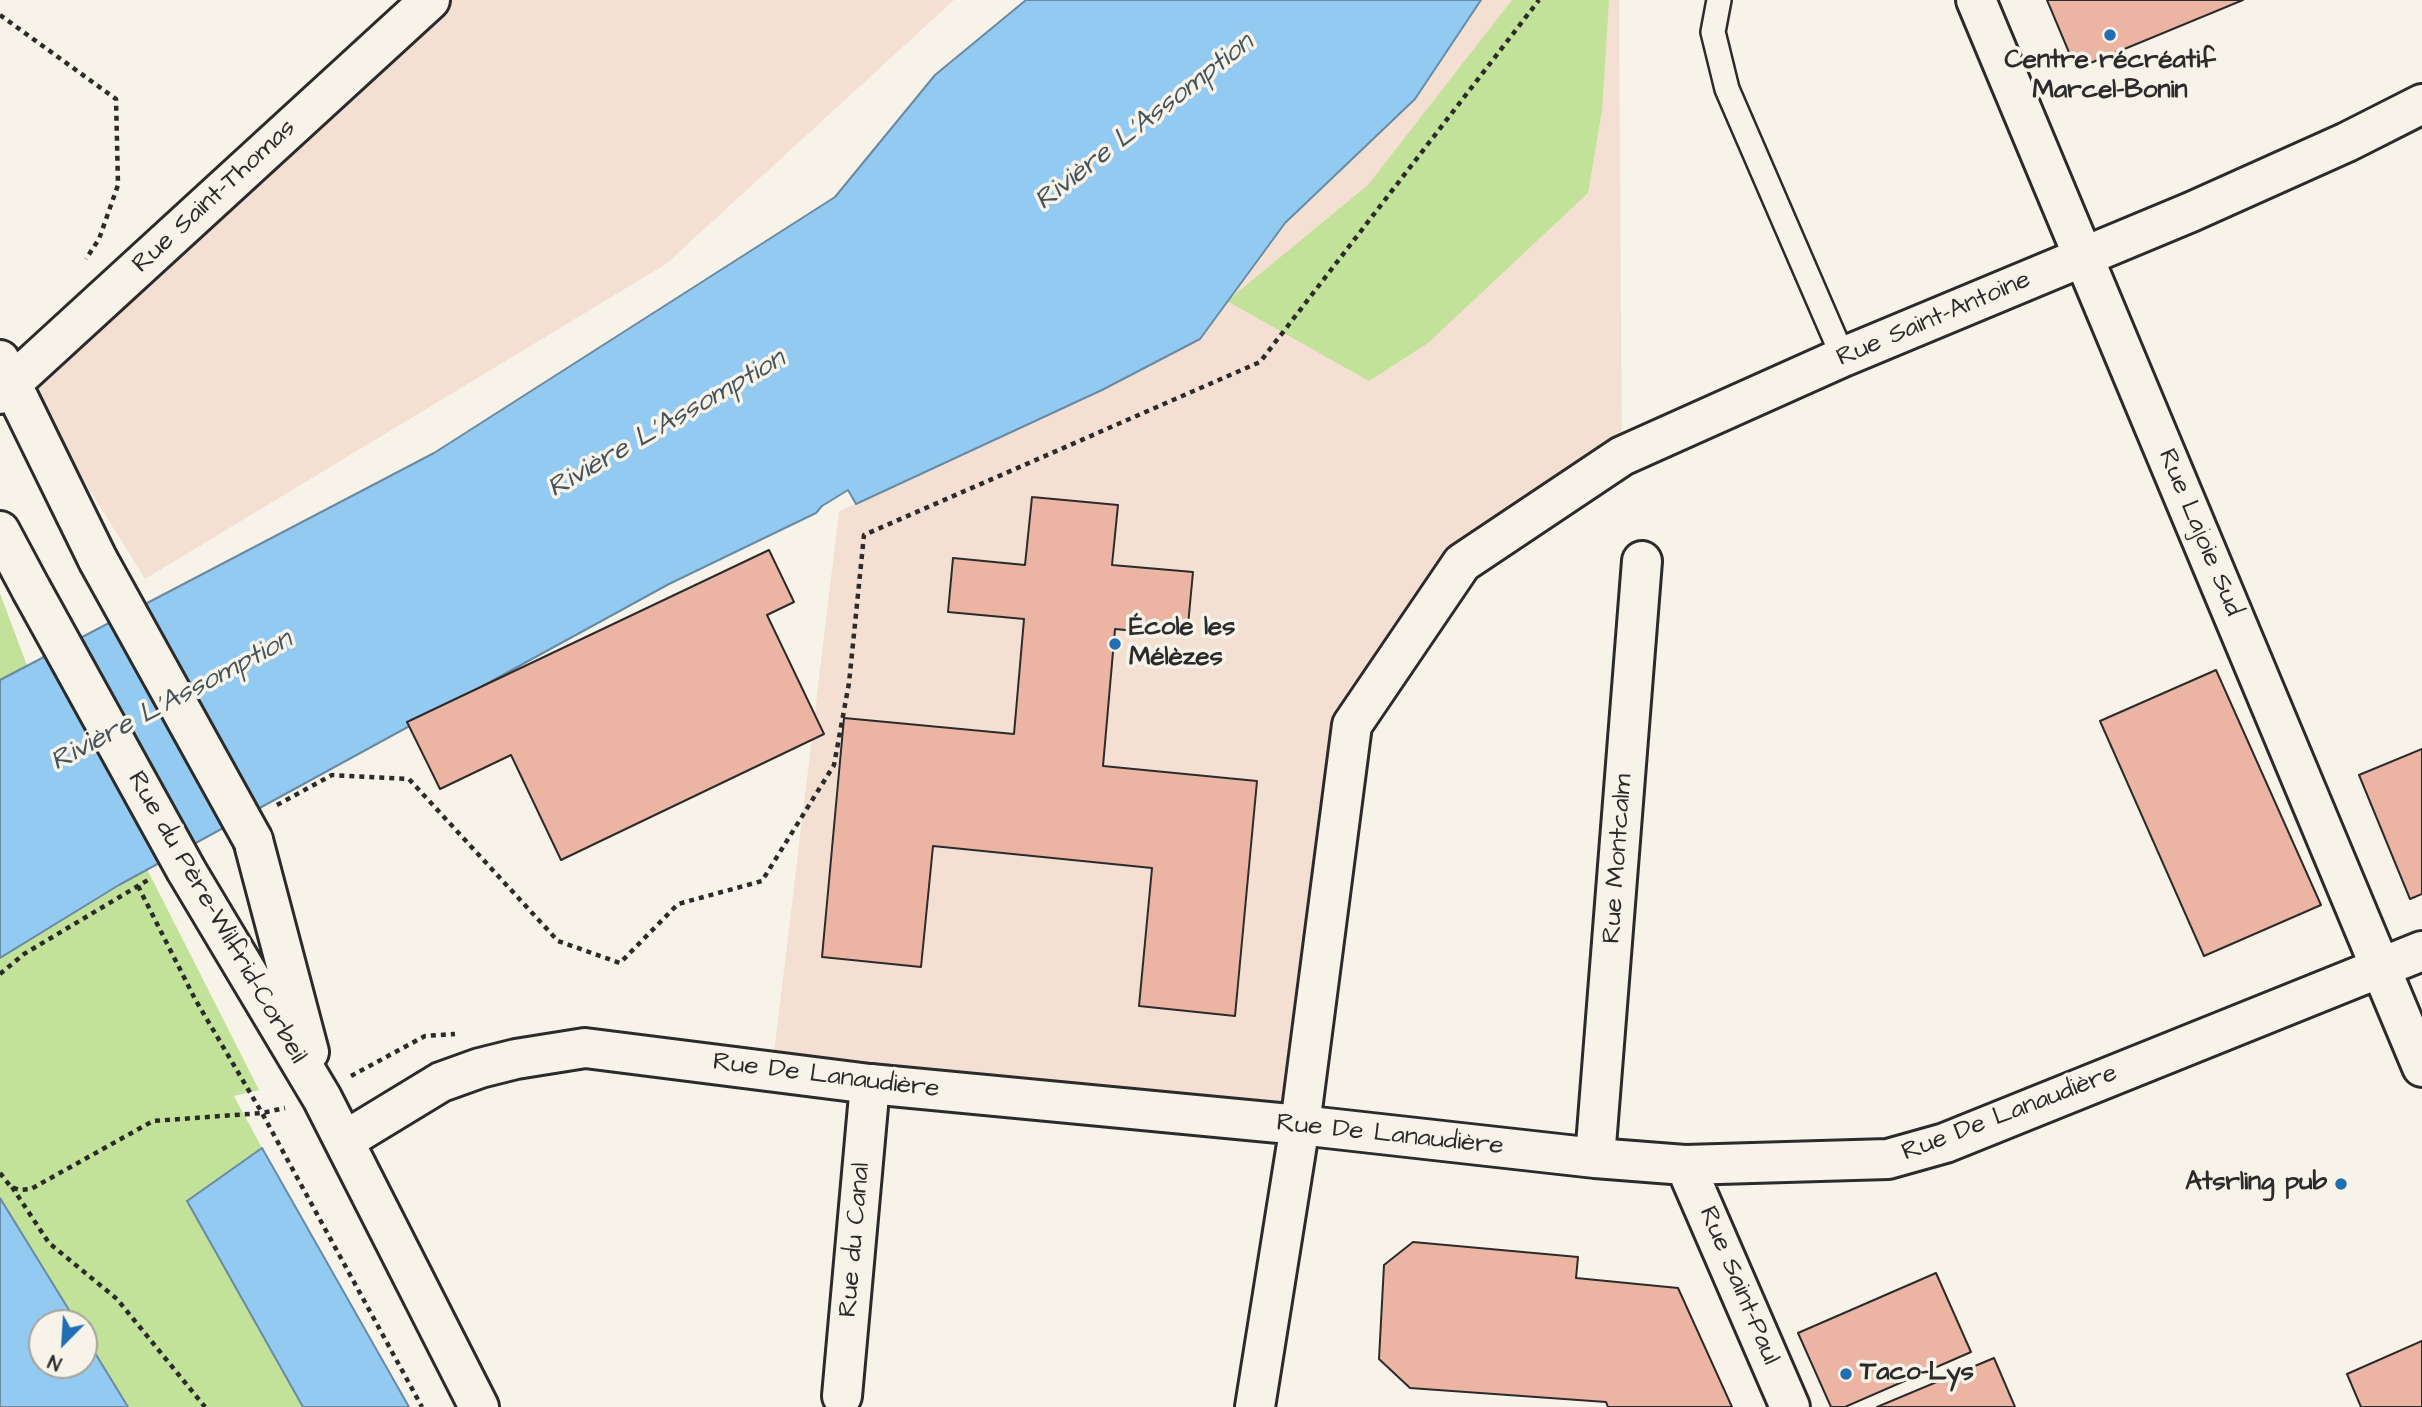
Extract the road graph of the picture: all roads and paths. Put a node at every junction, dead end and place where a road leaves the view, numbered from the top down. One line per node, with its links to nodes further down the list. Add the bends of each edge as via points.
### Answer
1 (430, 0): 10 (street, Rue Saint-Thomas)
2 (1539, 0): 13 (path, via 1261,362 864,535 849,683 834,765 762,881 678,904 620,963 558,941 409,779 332,775)
3 (1719, 0): 9 (lane, via 1713,32 1727,89)
4 (1976, 0): 7 (street, Rue Lajoie Sud)
5 (0, 15): 8 (path, via 116,99 118,185 99,239)
6 (2422, 104): 7 (street, Rue Saint-Antoine, via 2347,142)
7 (2084, 257): 9 (street, Rue Saint-Antoine); 17 (street, Rue Lajoie Sud)
8 (85, 261)
9 (1843, 358): 23 (street, Rue Saint-Antoine, via 1622,456 1462,563 1352,725)
10 (4, 379): 13 (street, Rue du Père-Wilfrid-Corbeil, bridge, via 98,559)
11 (0, 531): 14 (street, Rue du Père-Wilfrid-Corbeil, bridge)
12 (1642, 561): 25 (street, Rue Montcalm)
13 (262, 824): 21 (street, Rue du Père-Wilfrid-Corbeil)
14 (168, 874): 15 (path); 21 (street, Rue du Père-Wilfrid-Corbeil)
15 (138, 886): 18 (path, via 24,954); 22 (path, via 195,999)
16 (2422, 951): 17 (street, Rue De Lanaudière)
17 (2382, 968): 19 (street, Rue Lajoie Sud); 26 (street, Rue De Lanaudière, via 1945,1143 1888,1159)
18 (0, 974)
19 (2422, 1067)
20 (870, 1084): 23 (street, Rue De Lanaudière); 24 (street, Rue De Lanaudière, via 585,1048 480,1068 441,1082); 29 (street, Rue du Canal)
21 (321, 1098): 24 (street, Rue du Père-Wilfrid-Corbeil)
22 (262, 1114): 28 (path, via 153,1121 31,1189); 31 (path)
23 (1300, 1125): 25 (street, Rue De Lanaudière); 33 (street)
24 (344, 1141): 32 (street, Rue du Père-Wilfrid-Corbeil)
25 (1595, 1158): 26 (street, Rue De Lanaudière)
26 (1685, 1165): 34 (street, Rue Saint-Paul)
27 (0, 1173): 28 (path)
28 (11, 1187): 30 (path, via 50,1243 117,1299)
29 (842, 1396)
30 (205, 1407)
31 (422, 1407)
32 (479, 1407)
33 (1255, 1407)
34 (1790, 1407)

